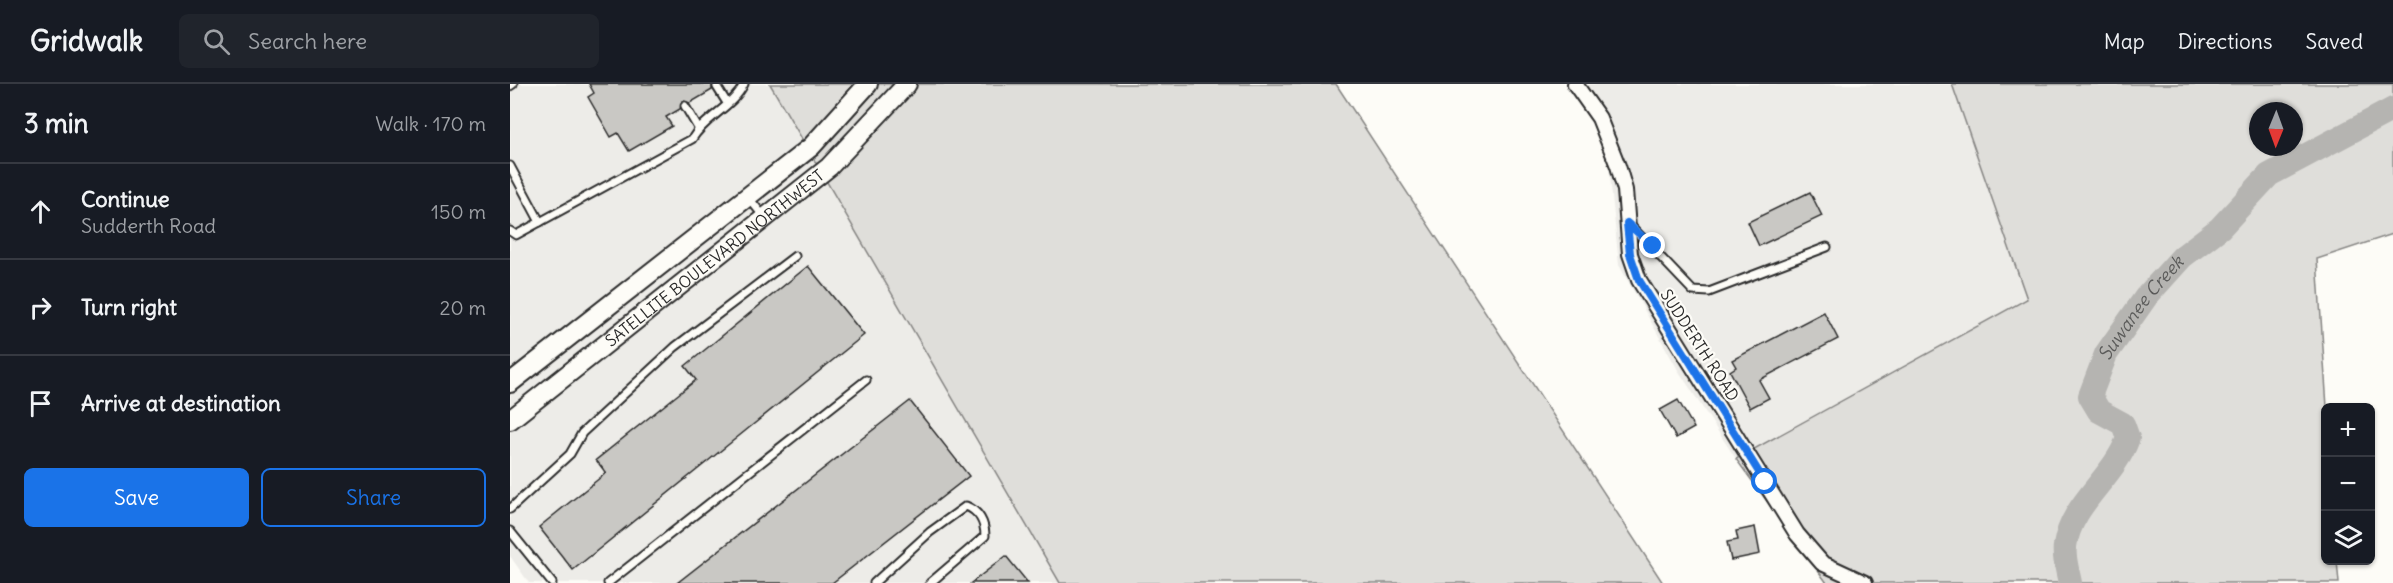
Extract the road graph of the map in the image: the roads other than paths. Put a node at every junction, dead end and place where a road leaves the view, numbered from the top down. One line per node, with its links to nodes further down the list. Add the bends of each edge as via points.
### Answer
1 (744, 84): 6 (lane)
2 (868, 84): 10 (main road, SATELLITE BOULEVARD NORTHWEST, via 811,147)
3 (907, 84): 11 (main road, SATELLITE BOULEVARD NORTHWEST, via 830,167)
4 (1575, 84): 13 (street, SUDDERTH ROAD, via 1599,118 1618,166 1625,190)
5 (717, 87): 6 (lane)
6 (728, 103): 8 (lane)
7 (685, 106): 8 (lane)
8 (698, 128): 12 (lane, via 692,139)
9 (510, 166): 12 (lane)
10 (748, 197): 11 (lane); 18 (main road, SATELLITE BOULEVARD NORTHWEST)
11 (765, 218): 19 (main road, SATELLITE BOULEVARD NORTHWEST)
12 (540, 222): 14 (lane, via 516,235)
13 (1627, 223): 15 (lane, via 1694,291 1709,292); 26 (street, SUDDERTH ROAD, via 1630,254 1639,280 1797,534 1822,563)
14 (510, 231)
15 (1827, 247)
16 (795, 256): 20 (lane, via 675,346 582,433 570,454)
17 (866, 380): 23 (lane)
18 (510, 383)
19 (510, 420)
20 (510, 509)
21 (510, 531): 22 (lane)
22 (552, 583)
23 (608, 583)
24 (874, 583): 25 (lane, via 930,532 966,506 974,509 985,525 985,536)
25 (930, 583)
26 (1865, 583)

